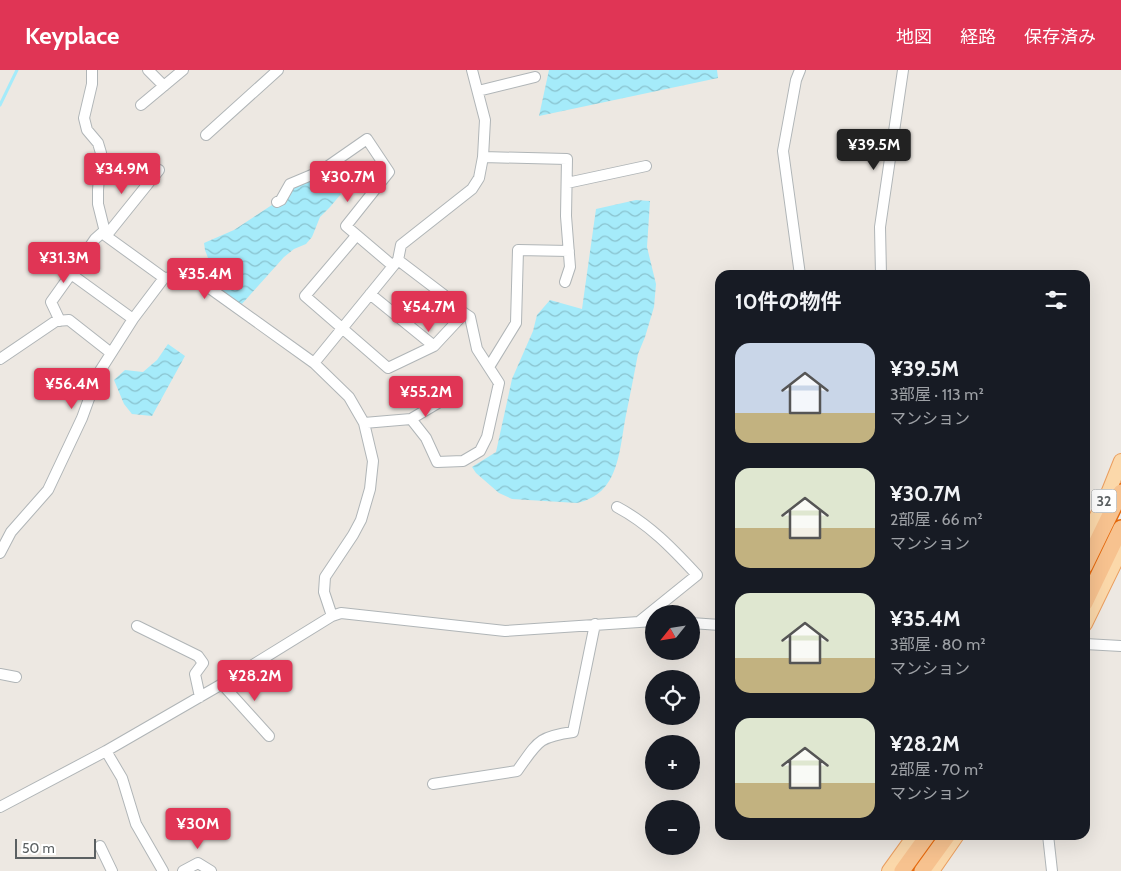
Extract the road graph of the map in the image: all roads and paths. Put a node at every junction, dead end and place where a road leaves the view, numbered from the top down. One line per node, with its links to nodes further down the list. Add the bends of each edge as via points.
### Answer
1 (92, 70): 18 (street, via 84,118 87,130 98,143 101,153 98,204)
2 (148, 70): 9 (street)
3 (184, 70): 9 (street)
4 (278, 70): 12 (street)
5 (472, 70): 10 (street)
6 (800, 70): 22 (street, via 783,151)
7 (903, 70): 23 (street, via 886,172 880,227)
8 (535, 77): 10 (street)
9 (164, 86): 11 (street)
10 (478, 91): 13 (street, via 485,120)
11 (141, 105)
12 (206, 135)
13 (483, 157): 16 (street, via 567,159); 21 (street, via 479,178 472,189 401,245)
14 (646, 166): 16 (street)
15 (159, 170): 18 (street)
16 (567, 183): 20 (street)
17 (278, 202): 19 (street, via 290,184 321,171 367,139 389,172 346,226)
18 (105, 234): 24 (street, via 95,239); 25 (street)
19 (356, 236): 21 (street); 31 (street, via 305,296)
20 (569, 251): 26 (street, via 570,267); 36 (street, via 518,250 516,323)
21 (395, 263): 27 (street); 28 (street, via 444,295)
22 (799, 270)
23 (881, 270)
24 (71, 274): 29 (street); 30 (street, via 51,302)
25 (164, 278): 29 (street); 35 (street, via 187,276 208,287)
26 (565, 282)
27 (370, 294): 31 (street); 32 (street)
28 (461, 311): 32 (street, via 461,317); 36 (street, via 470,317 477,349)
29 (133, 319): 33 (street)
30 (60, 321): 33 (street, via 69,320); 34 (street)
31 (342, 328): 32 (street, via 388,368); 35 (street)
32 (434, 346)
33 (111, 353): 46 (street, via 98,374 82,418 48,490 11,532)
34 (0, 359)
35 (314, 363): 39 (street, via 349,396)
36 (489, 367): 38 (street, via 499,383 487,437 480,452 463,461 437,462 426,438)
37 (453, 394): 38 (street)
38 (411, 419): 39 (street)
39 (364, 423): 50 (street, via 373,461 370,489 354,535 325,576 324,592)
40 (1121, 460): 44 (main road, 32)
41 (1121, 492): 47 (highway)
42 (617, 507): 51 (street, via 635,516 661,537 697,575)
43 (1121, 528): 48 (highway)
44 (1090, 531)
45 (1121, 550): 49 (main road)
46 (0, 553)
47 (1090, 556)
48 (1090, 593)
49 (1090, 614)
50 (332, 616): 53 (street, via 341,614 505,631); 61 (street)
51 (640, 621): 52 (street); 53 (street)
52 (645, 621)
53 (595, 624): 65 (street, via 573,732 541,740 518,771)
54 (700, 624): 55 (street)
55 (715, 625)
56 (137, 626): 62 (street, via 198,656 203,664 195,674)
57 (1090, 644): 58 (street)
58 (1121, 646)
59 (0, 674): 60 (street)
60 (16, 677)
61 (222, 684): 62 (street); 63 (street)
62 (200, 697): 64 (street)
63 (269, 736)
64 (106, 751): 66 (street); 74 (street, via 122,778 136,824)
65 (432, 784)
66 (0, 807)
67 (911, 840): 77 (main road)
68 (924, 840): 78 (highway)
69 (944, 840): 79 (highway)
70 (954, 840): 80 (main road)
71 (1049, 840): 81 (street)
72 (100, 846): 73 (street)
73 (112, 871)
74 (163, 871)
75 (183, 871): 76 (street, via 198,863)
76 (211, 871)
77 (889, 871)
78 (902, 871)
79 (922, 871)
80 (932, 871)
81 (1052, 871)

